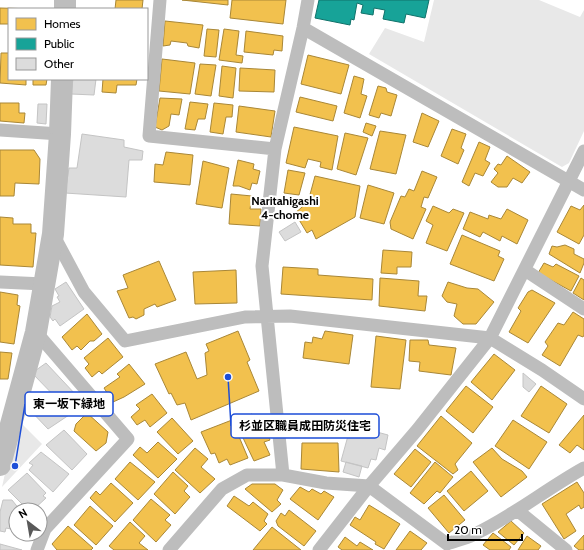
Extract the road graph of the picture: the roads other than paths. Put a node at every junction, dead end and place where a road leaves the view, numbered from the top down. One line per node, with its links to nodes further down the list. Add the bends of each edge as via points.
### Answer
1 (160, 0): 7 (lane, via 149,136)
2 (308, 0): 3 (lane)
3 (303, 28): 7 (lane); 9 (lane)
4 (62, 80): 6 (street)
5 (0, 130): 6 (lane)
6 (60, 134): 11 (street)
7 (275, 149): 16 (lane, via 262,266)
8 (584, 151): 9 (lane)
9 (569, 181): 10 (lane); 12 (lane)
10 (584, 190)
11 (53, 234): 14 (street); 16 (lane, via 84,292 125,341 245,317)
12 (525, 270): 15 (lane); 18 (lane)
13 (0, 282): 14 (lane)
14 (44, 284): 17 (street)
15 (584, 309)
16 (267, 316): 18 (lane, via 290,316); 23 (lane)
17 (36, 332): 20 (street); 26 (lane, via 128,439 45,529)
18 (490, 338): 19 (lane); 24 (lane)
19 (584, 399)
20 (6, 418): 21 (street)
21 (0, 465)
22 (584, 468): 25 (lane)
23 (283, 475): 24 (lane, via 326,483); 27 (lane, via 247,475 222,489)
24 (369, 486): 25 (lane, via 447,544 472,535); 28 (lane)
25 (517, 510): 29 (lane)
26 (37, 550)
27 (169, 550)
28 (319, 550)
29 (566, 550)

